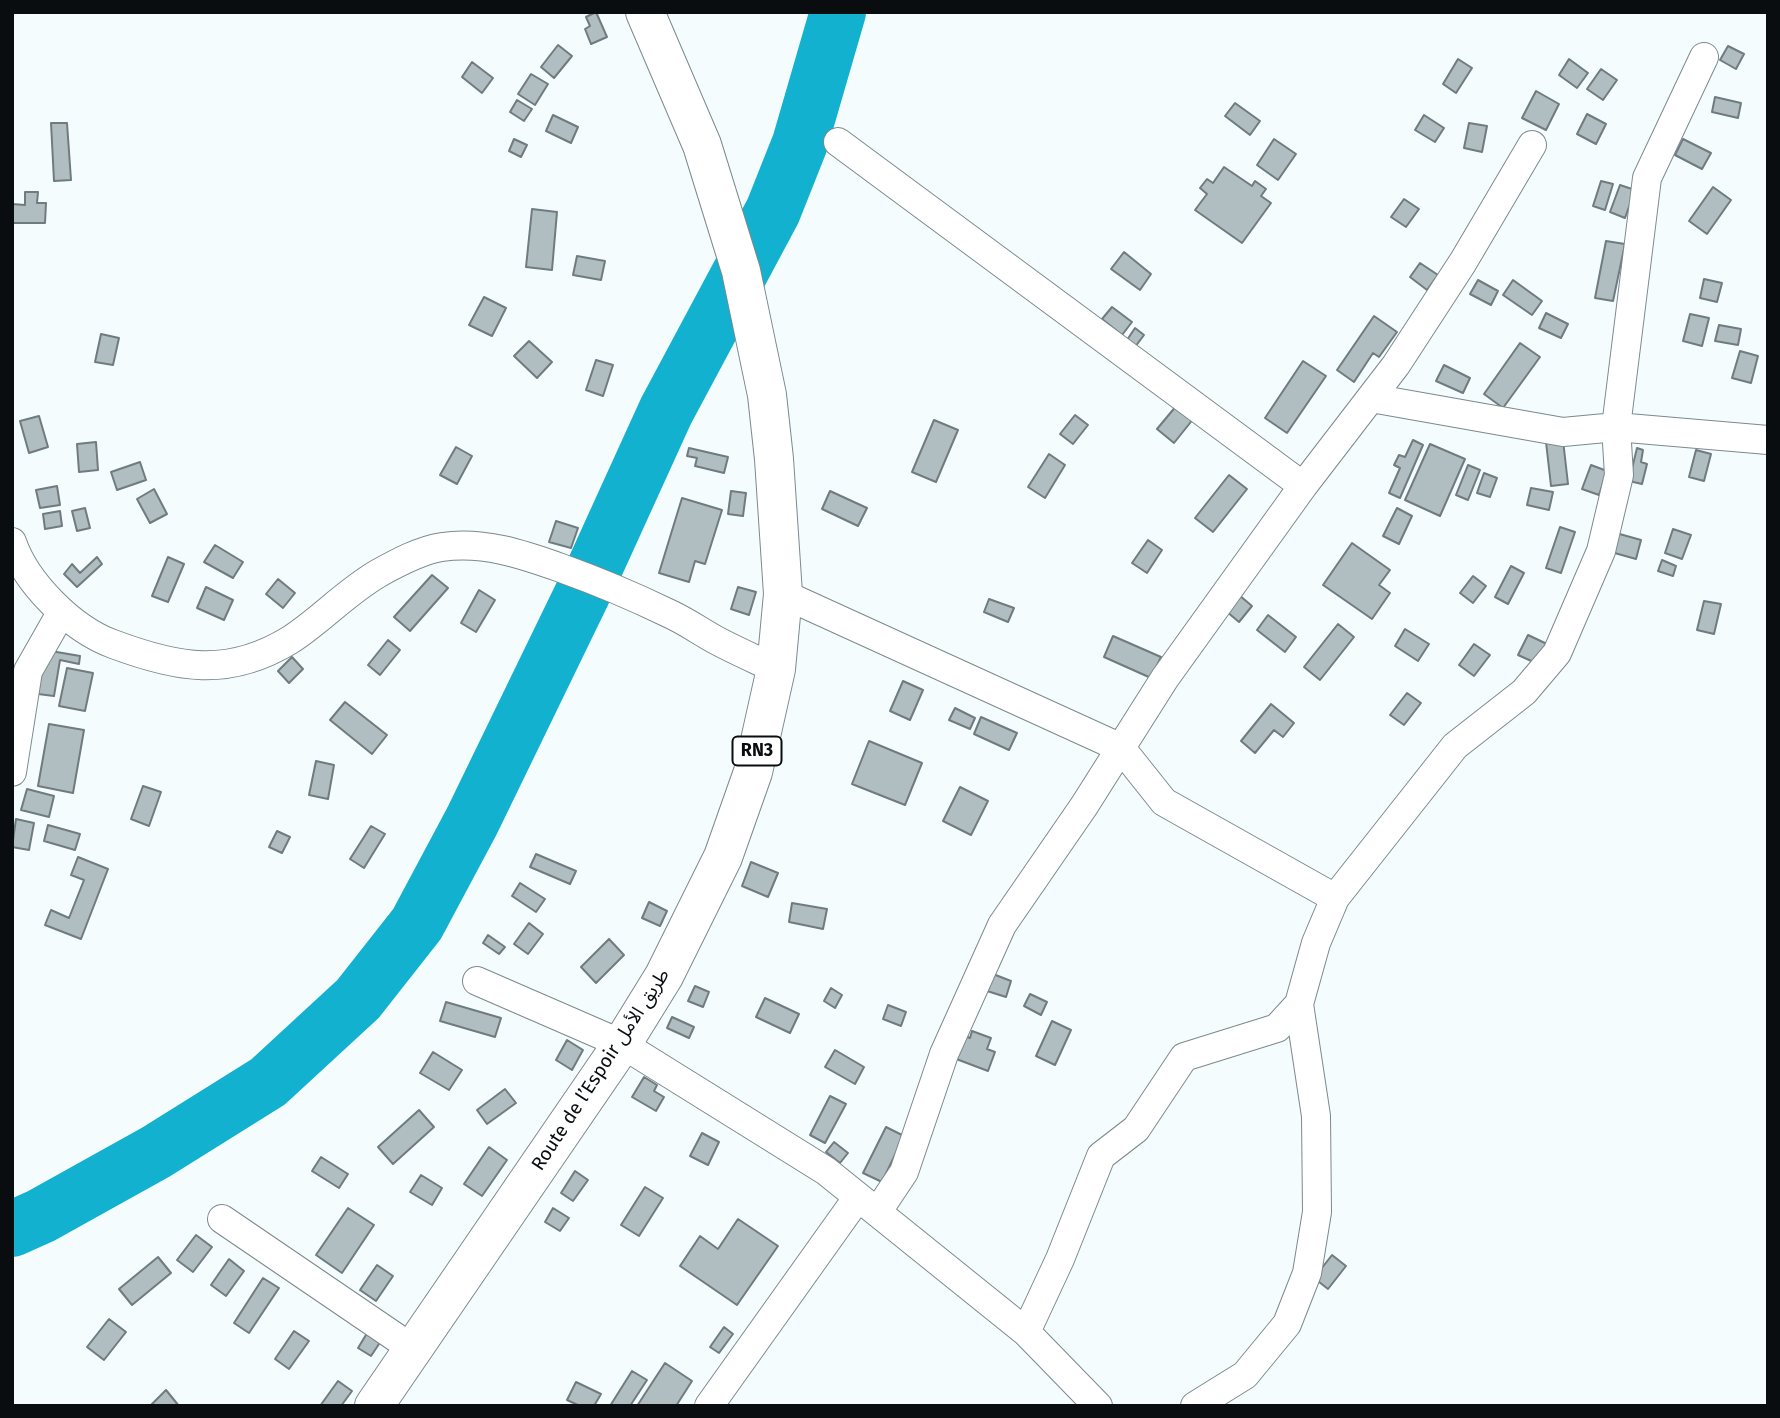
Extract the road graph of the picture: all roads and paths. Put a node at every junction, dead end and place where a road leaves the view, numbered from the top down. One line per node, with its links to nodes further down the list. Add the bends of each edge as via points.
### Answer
1 (645, 12): 10 (highway, Route de l’Espoir طريق الأمل / RN3, via 702,145 741,271 767,395)
2 (1704, 57): 6 (street, via 1647,178)
3 (838, 142): 8 (street)
4 (1532, 145): 5 (street, via 1463,262)
5 (1370, 398): 6 (street, via 1563,432); 8 (street)
6 (1616, 427): 7 (street); 15 (street, via 1619,475 1601,551 1557,653 1524,692 1455,746)
7 (1768, 440)
8 (1303, 486): 13 (street, via 1165,678)
9 (12, 542): 11 (street, via 17,557)
10 (783, 594): 12 (highway, Route de l’Espoir طريق الأمل / RN3); 13 (street)
11 (61, 613): 12 (street, via 98,638 154,659 220,667 255,657 291,639 356,586 397,563 440,547 484,546 590,578 670,613); 14 (street, via 28,671)
12 (776, 669): 18 (highway, Route de l’Espoir طريق الأمل / RN3, via 753,772 723,857 664,976)
13 (1121, 748): 15 (street, via 1164,802); 19 (street, via 1002,925 944,1054 904,1172)
14 (12, 772)
15 (1335, 898): 17 (street)
16 (477, 981): 18 (street)
17 (1299, 1004): 21 (street, via 1277,1028 1184,1057 1136,1129 1101,1156); 26 (street, via 1316,1116 1317,1212 1307,1273 1287,1324 1245,1375)
18 (622, 1044): 19 (street, via 826,1171); 22 (highway, Route de l’Espoir طريق الأمل / RN3)
19 (868, 1204): 21 (street); 24 (street)
20 (222, 1219): 22 (street)
21 (1026, 1332): 25 (street)
22 (414, 1349): 23 (highway, Route de l’Espoir طريق الأمل / RN3)
23 (374, 1406)
24 (709, 1406)
25 (1098, 1406)
26 (1195, 1406)

